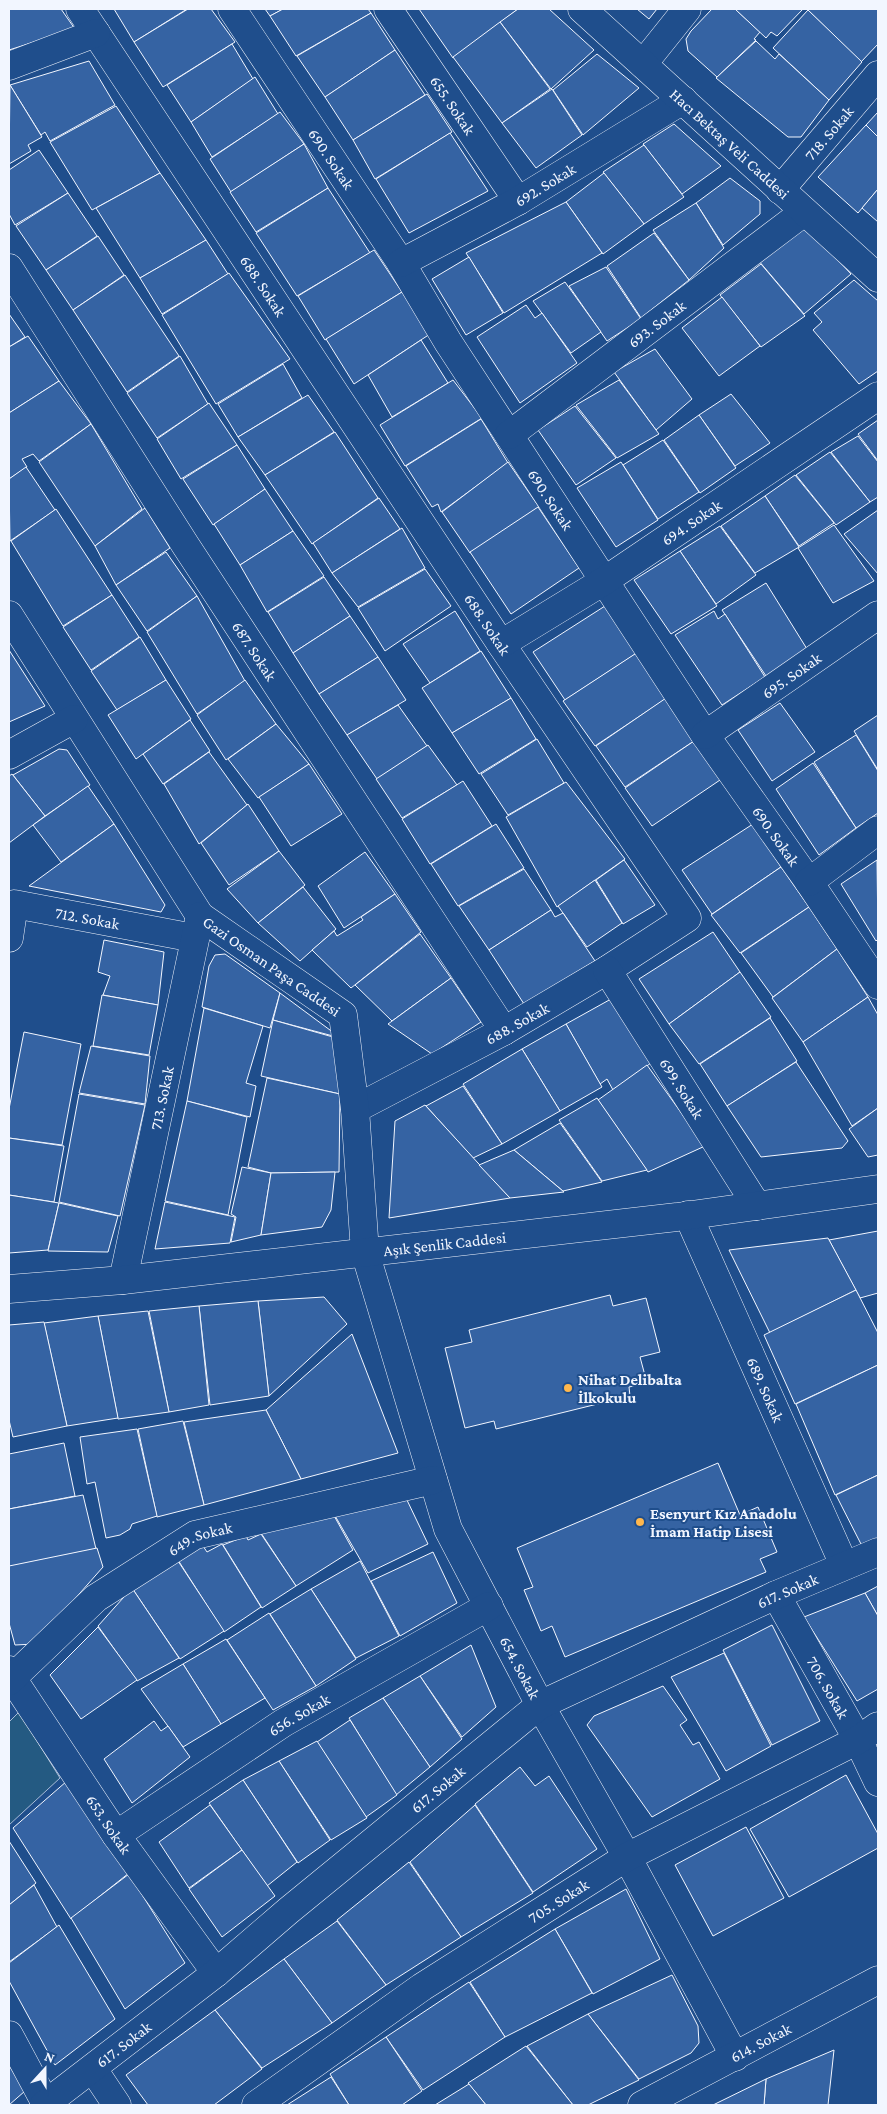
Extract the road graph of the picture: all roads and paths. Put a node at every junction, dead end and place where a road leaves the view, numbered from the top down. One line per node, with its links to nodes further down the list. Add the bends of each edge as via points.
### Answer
1 (80, 9): 6 (street, 688. Sokak)
2 (232, 9): 14 (street, 690. Sokak)
3 (388, 9): 12 (street, 655. Sokak)
4 (582, 9): 7 (street, Hacı Bektaş Veli Caddesi)
5 (687, 9): 7 (street)
6 (96, 32): 8 (street); 22 (street, 688. Sokak)
7 (643, 64): 10 (street, Hacı Bektaş Veli Caddesi)
8 (9, 66)
9 (878, 75): 11 (street, 718. Sokak)
10 (683, 100): 11 (street, Hacı Bektaş Veli Caddesi); 12 (street, 692. Sokak)
11 (780, 190): 13 (street, Hacı Bektaş Veli Caddesi)
12 (518, 201): 14 (street, 692. Sokak)
13 (804, 212): 16 (street, Hacı Bektaş Veli Caddesi); 18 (street, 693. Sokak)
14 (401, 263): 18 (street, 690. Sokak)
15 (9, 268): 32 (street, 687. Sokak, via 186,546)
16 (878, 278)
17 (878, 396): 19 (street, 694. Sokak)
18 (509, 435): 19 (street, 690. Sokak)
19 (604, 582): 22 (street, 694. Sokak); 24 (street, 690. Sokak)
20 (9, 615): 23 (street, Gazi Osman Paşa Caddesi)
21 (878, 616): 24 (street, 695. Sokak)
22 (501, 644): 30 (street, 688. Sokak, via 687,918)
23 (74, 719): 25 (street); 28 (street, Gazi Osman Paşa Caddesi)
24 (705, 735): 27 (street, 690. Sokak)
25 (9, 755)
26 (878, 830): 27 (street)
27 (810, 882): 31 (street, 690. Sokak)
28 (197, 927): 29 (street, 712. Sokak, via 14,904); 33 (street, Gazi Osman Paşa Caddesi, via 342,1015); 38 (street, 713. Sokak)
29 (9, 938)
30 (607, 970): 32 (street, 688. Sokak); 35 (street, 699. Sokak)
31 (878, 985)
32 (504, 1031): 33 (street, 688. Sokak)
33 (355, 1109): 37 (street, Gazi Osman Paşa Caddesi)
34 (878, 1189): 35 (street, Aşık Şenlik Caddesi)
35 (757, 1206): 36 (street, Aşık Şenlik Caddesi)
36 (688, 1215): 37 (street, Aşık Şenlik Caddesi); 42 (street, 689. Sokak)
37 (365, 1252): 38 (street, Aşık Şenlik Caddesi); 40 (street, 654. Sokak)
38 (124, 1280): 39 (street, Aşık Şenlik Caddesi)
39 (9, 1289)
40 (433, 1480): 44 (street, 654. Sokak, via 448,1529); 45 (street, 649. Sokak, via 195,1535 96,1598)
41 (878, 1552): 42 (street, 617. Sokak)
42 (844, 1565): 43 (street, 617. Sokak)
43 (776, 1595): 46 (street, 617. Sokak); 47 (street, 706. Sokak)
44 (489, 1606): 46 (street, 654. Sokak); 49 (street, 656. Sokak, via 283,1723)
45 (10, 1676): 49 (street, 653. Sokak)
46 (540, 1705): 50 (street, 654. Sokak); 51 (street, 617. Sokak)
47 (868, 1733): 48 (street, 706. Sokak); 50 (street, 705. Sokak)
48 (878, 1782)
49 (116, 1835): 51 (street, 653. Sokak)
50 (627, 1856): 54 (street, 654. Sokak); 58 (street, 705. Sokak, via 422,1988)
51 (216, 1973): 55 (street, 617. Sokak)
52 (878, 1980): 54 (street, 614. Sokak)
53 (9, 2036): 56 (street)
54 (735, 2057): 59 (street, 614. Sokak)
55 (93, 2069): 56 (street, 617. Sokak); 57 (street)
56 (46, 2104)
57 (117, 2105)
58 (256, 2105)
59 (642, 2105)

